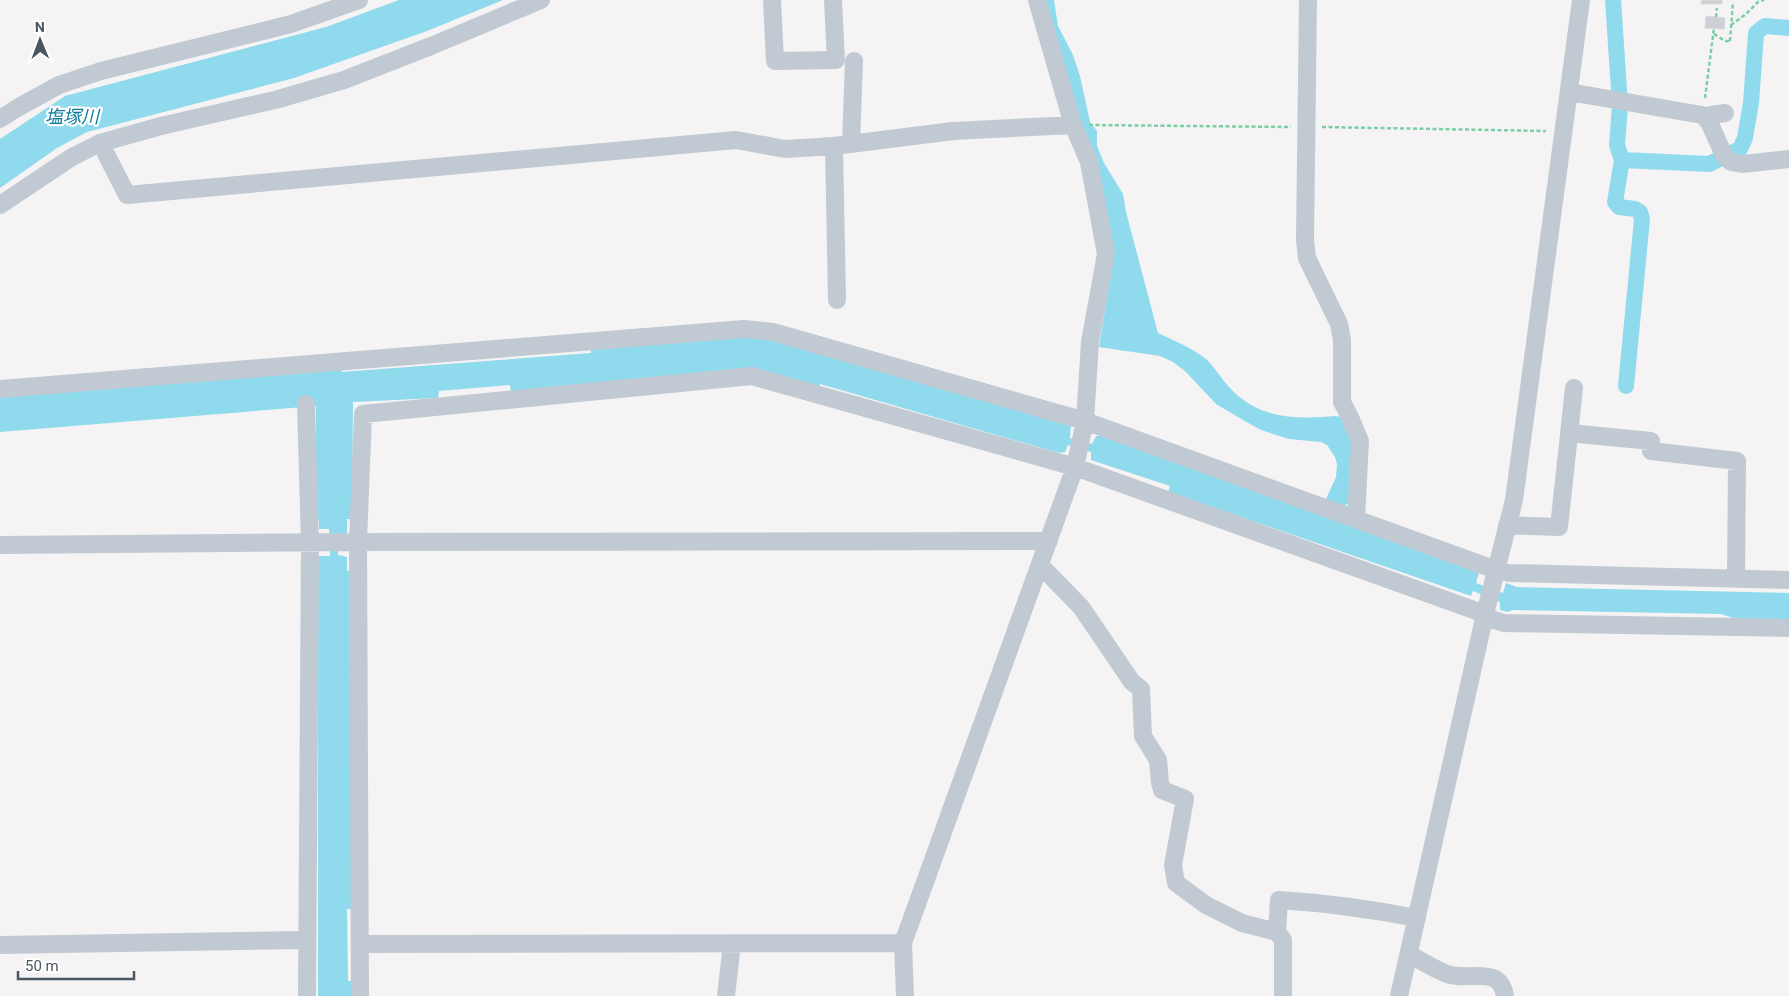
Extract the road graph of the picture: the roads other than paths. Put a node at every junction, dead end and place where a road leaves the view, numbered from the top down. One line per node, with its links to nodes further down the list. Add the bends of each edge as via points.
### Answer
1 (359, 0): 12 (street, via 291,24 101,71 59,85)
2 (541, 0): 17 (street, via 344,80 100,143 72,157)
3 (772, 0): 4 (street, via 775,61 836,60)
4 (833, 0)
5 (1037, 0): 13 (street)
6 (1308, 0): 25 (street, via 1305,240 1307,258 1339,324 1342,340 1342,402 1360,441)
7 (1581, 0): 9 (street)
8 (854, 61): 14 (street)
9 (1569, 92): 11 (street); 26 (street, via 1523,438)
10 (1725, 113): 11 (street)
11 (1705, 117): 16 (street, via 1728,158 1742,164)
12 (0, 119)
13 (1073, 125): 14 (street, via 953,131); 22 (street, via 1089,162 1106,254 1090,342)
14 (842, 145): 15 (street, via 785,149 736,140 127,195); 18 (street)
15 (106, 154)
16 (1789, 159)
17 (0, 205)
18 (837, 300)
19 (1574, 388): 23 (street)
20 (0, 389): 22 (street, via 744,329 773,332)
21 (306, 404): 29 (street)
22 (1085, 421): 24 (street); 25 (street)
23 (1569, 433): 26 (street, via 1559,527); 33 (street, via 1651,441 1650,451 1737,461)
24 (1075, 467): 27 (street); 28 (street, via 752,376 363,414); 35 (street)
25 (1356, 518): 32 (street)
26 (1507, 525): 32 (street)
27 (1049, 541): 28 (street); 31 (street)
28 (358, 542): 29 (street); 41 (street)
29 (310, 543): 30 (street); 39 (street)
30 (0, 545)
31 (1040, 564): 38 (street, via 1081,607 1132,682 1141,689 1143,736 1158,760 1162,790 1185,799 1173,865 1176,883 1206,905 1242,923); 40 (street)
32 (1496, 572): 33 (street); 35 (street)
33 (1736, 580): 34 (street)
34 (1789, 580)
35 (1486, 611): 36 (street, via 1504,623); 37 (street)
36 (1789, 628)
37 (1417, 918): 38 (street, via 1326,903 1279,900); 44 (street)
38 (1277, 932): 49 (street, via 1283,940)
39 (307, 940): 43 (street); 45 (street)
40 (903, 943): 42 (street); 48 (street)
41 (360, 944): 42 (street); 46 (street)
42 (732, 944): 47 (street)
43 (0, 945)
44 (1409, 954): 50 (street); 51 (street, via 1448,975 1492,976 1501,983)
45 (307, 996)
46 (360, 996)
47 (726, 996)
48 (905, 996)
49 (1284, 996)
50 (1399, 996)
51 (1505, 996)

